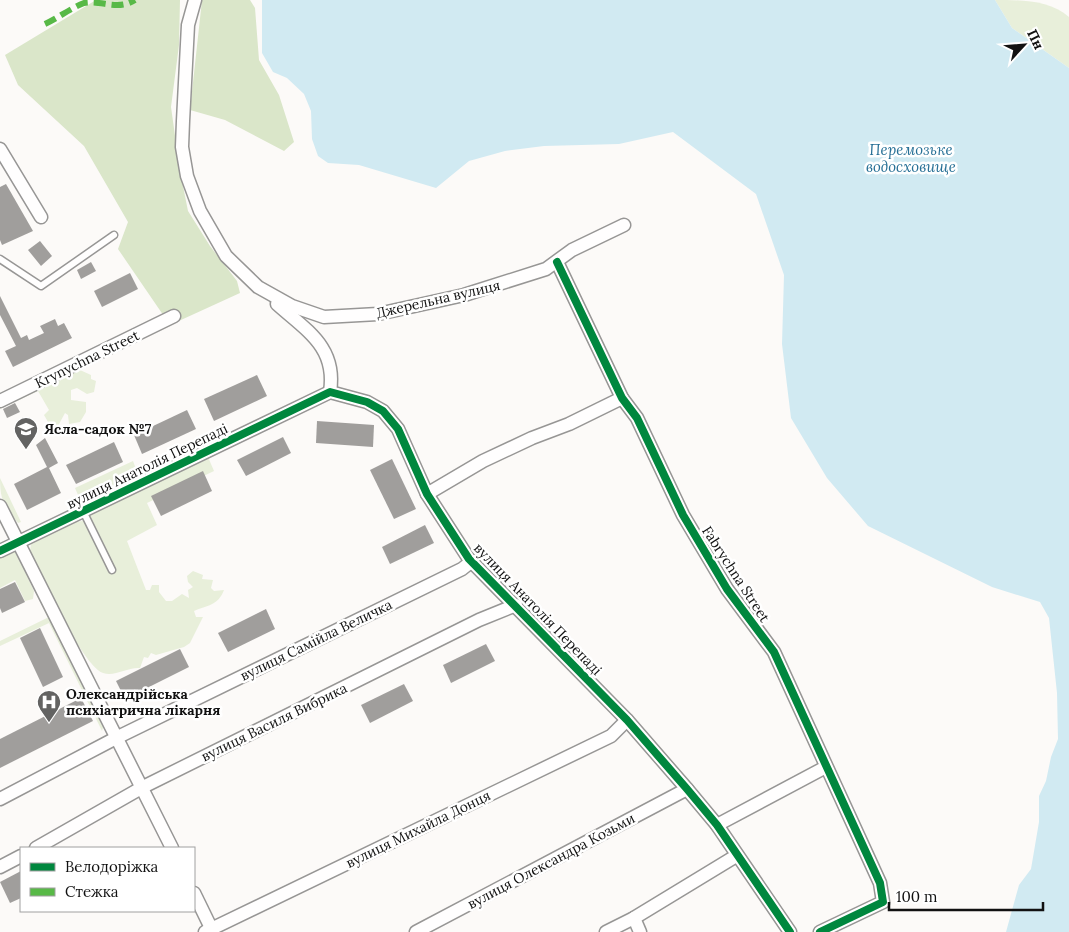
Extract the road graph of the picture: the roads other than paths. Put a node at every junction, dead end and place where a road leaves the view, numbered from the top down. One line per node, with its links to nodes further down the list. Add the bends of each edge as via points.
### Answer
1 (195, 0): 8 (street, Джерельна вулиця, via 188,25 182,121 187,176 200,210 226,256)
2 (0, 149): 3 (street)
3 (42, 216)
4 (624, 225): 7 (street, Джерельна вулиця, via 572,250)
5 (114, 235): 6 (lane, via 41,286)
6 (0, 259)
7 (557, 262): 8 (street, Джерельна вулиця, via 546,270 474,293 378,314 324,317 299,310); 11 (street, Fabrychna Street)
8 (258, 287): 10 (street, via 320,342 330,361)
9 (174, 316): 12 (street, Krynychna Street)
10 (330, 392): 13 (street, вулиця Анатолія Перепаді, via 367,402 383,411 398,429); 15 (street, вулиця Анатолія Перепаді)
11 (622, 398): 13 (street, via 483,461); 23 (street, Fabrychna Street, via 637,418 693,531 728,589 774,652)
12 (0, 401)
13 (427, 494): 18 (street, вулиця Анатолія Перепаді)
14 (0, 506): 16 (street)
15 (83, 511): 16 (street, вулиця Анатолія Перепаді); 19 (lane)
16 (18, 543): 17 (street, вулиця Анатолія Перепаді); 22 (street)
17 (0, 551)
18 (472, 561): 20 (street, вулиця Анатолія Перепаді); 22 (street, вулиця Самійла Величка, via 462,569)
19 (112, 570)
20 (516, 605): 21 (street, вулиця Анатолія Перепаді); 24 (street, вулиця Василя Вибрика, via 479,620)
21 (627, 720): 25 (street, вулиця Анатолія Перепаді); 35 (street, вулиця Михайла Донця, via 611,736)
22 (118, 736): 24 (street); 26 (street, вулиця Самійла Величка)
23 (826, 767): 27 (street); 40 (street, Fabrychna Street, via 880,883 883,902)
24 (143, 787): 28 (street, вулиця Василя Вибрика); 29 (street)
25 (687, 789): 27 (street, вулиця Анатолія Перепаді); 36 (street, вулиця Олександра Козьми)
26 (0, 799)
27 (717, 825): 30 (street, вулиця Анатолія Перепаді)
28 (38, 847)
29 (172, 847)
30 (736, 856): 34 (street); 39 (street, вулиця Анатолія Перепаді)
31 (20, 857): 32 (street)
32 (0, 867)
33 (195, 895): 35 (street)
34 (634, 918): 37 (street); 38 (street)
35 (210, 931)
36 (416, 932)
37 (606, 932)
38 (640, 932)
39 (790, 932)
40 (820, 932)

